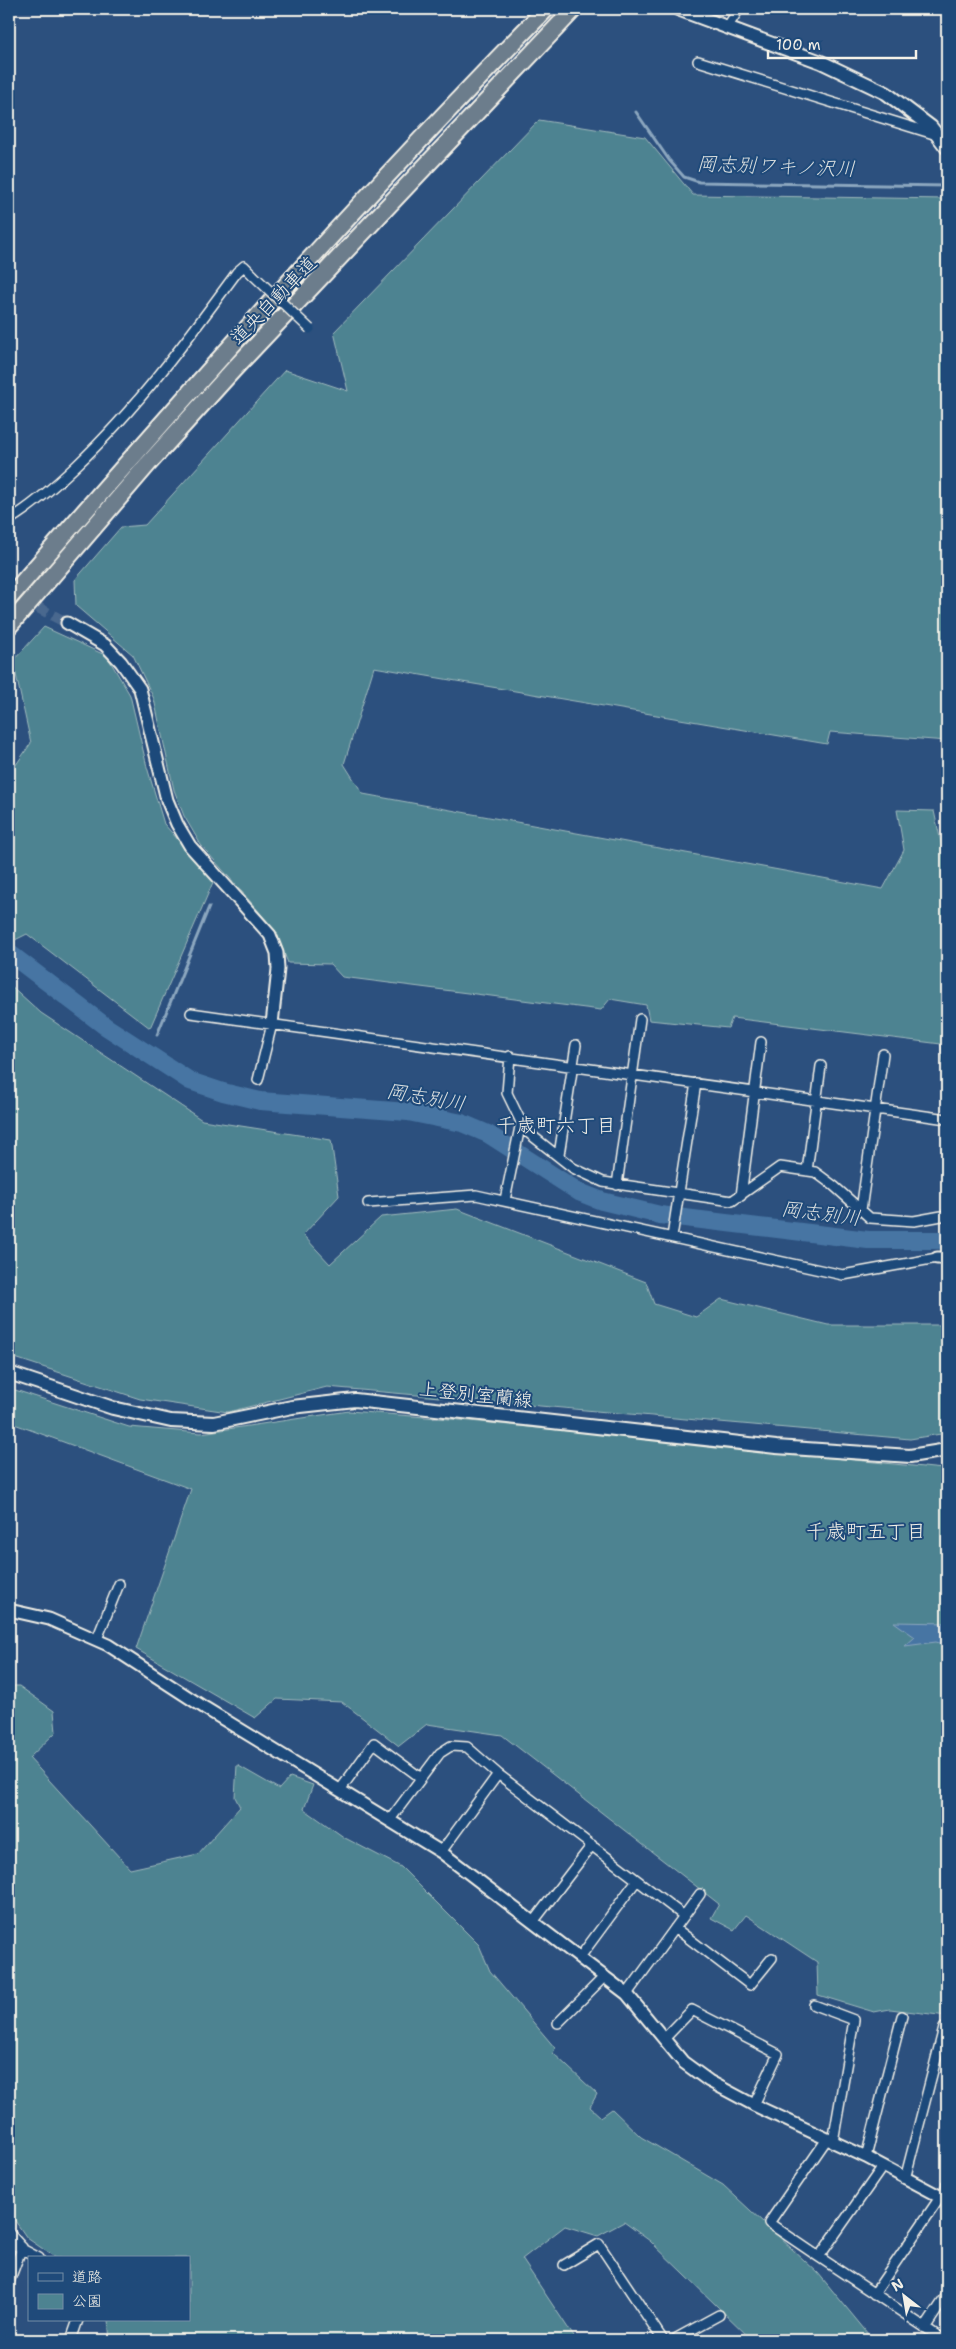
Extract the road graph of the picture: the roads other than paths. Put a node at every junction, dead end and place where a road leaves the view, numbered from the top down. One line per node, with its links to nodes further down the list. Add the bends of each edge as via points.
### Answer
1 (546, 9): 11 (highway, 道央自動車道, via 298,275)
2 (574, 9): 13 (highway, 道央自動車道, via 233,370)
3 (678, 9): 5 (main road)
4 (739, 9): 5 (street)
5 (726, 28): 7 (main road, via 821,62 886,93)
6 (698, 61): 7 (street)
7 (938, 135): 8 (main road)
8 (947, 148)
9 (310, 328): 10 (street, bridge, via 244,266 133,407 58,484)
10 (9, 520)
11 (9, 598)
12 (67, 623): 16 (street, via 105,645 140,689 167,800 177,824 190,846 270,934 277,953)
13 (9, 626)
14 (191, 1013): 16 (street)
15 (640, 1019): 23 (street)
16 (272, 1024): 20 (street); 24 (street)
17 (761, 1042): 26 (street)
18 (576, 1045): 21 (street)
19 (883, 1054): 28 (street)
20 (510, 1056): 21 (street); 30 (street, via 507,1093 521,1122)
21 (573, 1066): 23 (street); 31 (street)
22 (821, 1066): 27 (street)
23 (632, 1074): 25 (street); 33 (street)
24 (258, 1080)
25 (696, 1083): 26 (street); 34 (street)
26 (755, 1091): 27 (street); 35 (street)
27 (817, 1101): 28 (street); 32 (street)
28 (875, 1108): 29 (street); 38 (street)
29 (947, 1119)
30 (521, 1130): 31 (street); 36 (street)
31 (559, 1155): 33 (street, via 573,1168)
32 (807, 1171): 35 (street, via 780,1167); 38 (street, via 815,1172)
33 (617, 1185): 34 (street)
34 (678, 1192): 35 (street, via 732,1201); 40 (street)
35 (741, 1196)
36 (505, 1200): 37 (street, via 476,1195); 40 (street)
37 (368, 1203)
38 (861, 1210): 39 (street, via 870,1218 914,1221)
39 (947, 1215)
40 (673, 1232): 41 (street, via 843,1275)
41 (942, 1258)
42 (9, 1373): 43 (main road, 上登別室蘭線, via 113,1408 171,1420 214,1423 292,1407 355,1400 776,1447 910,1456)
43 (947, 1450)
44 (119, 1584): 46 (street)
45 (9, 1610): 46 (street, via 49,1619)
46 (97, 1639): 49 (street)
47 (498, 1774): 48 (street, via 467,1747 460,1745 445,1749); 51 (street); 52 (street)
48 (421, 1778): 49 (street, via 374,1743); 50 (street)
49 (340, 1790): 50 (street)
50 (389, 1821): 52 (street)
51 (592, 1845): 53 (street); 56 (street)
52 (441, 1852): 56 (street)
53 (637, 1880): 55 (street); 58 (street)
54 (700, 1894): 55 (street)
55 (684, 1916): 57 (street)
56 (533, 1922): 58 (street)
57 (675, 1928): 59 (street, via 750,1984); 61 (street)
58 (580, 1957): 60 (street)
59 (772, 1958)
60 (605, 1976): 61 (street); 64 (street)
61 (627, 1994): 66 (street)
62 (814, 2005): 68 (street, via 854,2020)
63 (902, 2016): 69 (street)
64 (558, 2023)
65 (944, 2028): 71 (street)
66 (664, 2039): 67 (street, via 683,2062 709,2081); 67 (street, via 692,2010 778,2054)
67 (754, 2105): 68 (street)
68 (830, 2141): 69 (street); 78 (street, via 769,2223)
69 (866, 2157): 70 (street)
70 (882, 2166): 71 (street); 78 (street)
71 (905, 2179): 73 (street)
72 (947, 2184): 73 (street)
73 (944, 2198): 81 (street)
74 (9, 2233): 76 (street)
75 (9, 2242): 76 (street)
76 (22, 2247): 77 (street); 80 (street)
77 (36, 2256)
78 (819, 2257): 81 (street)
79 (564, 2265): 87 (street, via 599,2244)
80 (9, 2282)
81 (874, 2294): 85 (street)
82 (947, 2295): 85 (street)
83 (719, 2315): 88 (street)
84 (77, 2322): 86 (street)
85 (925, 2328): 89 (street)
86 (70, 2340)
87 (663, 2340)
88 (673, 2340)
89 (944, 2340)

